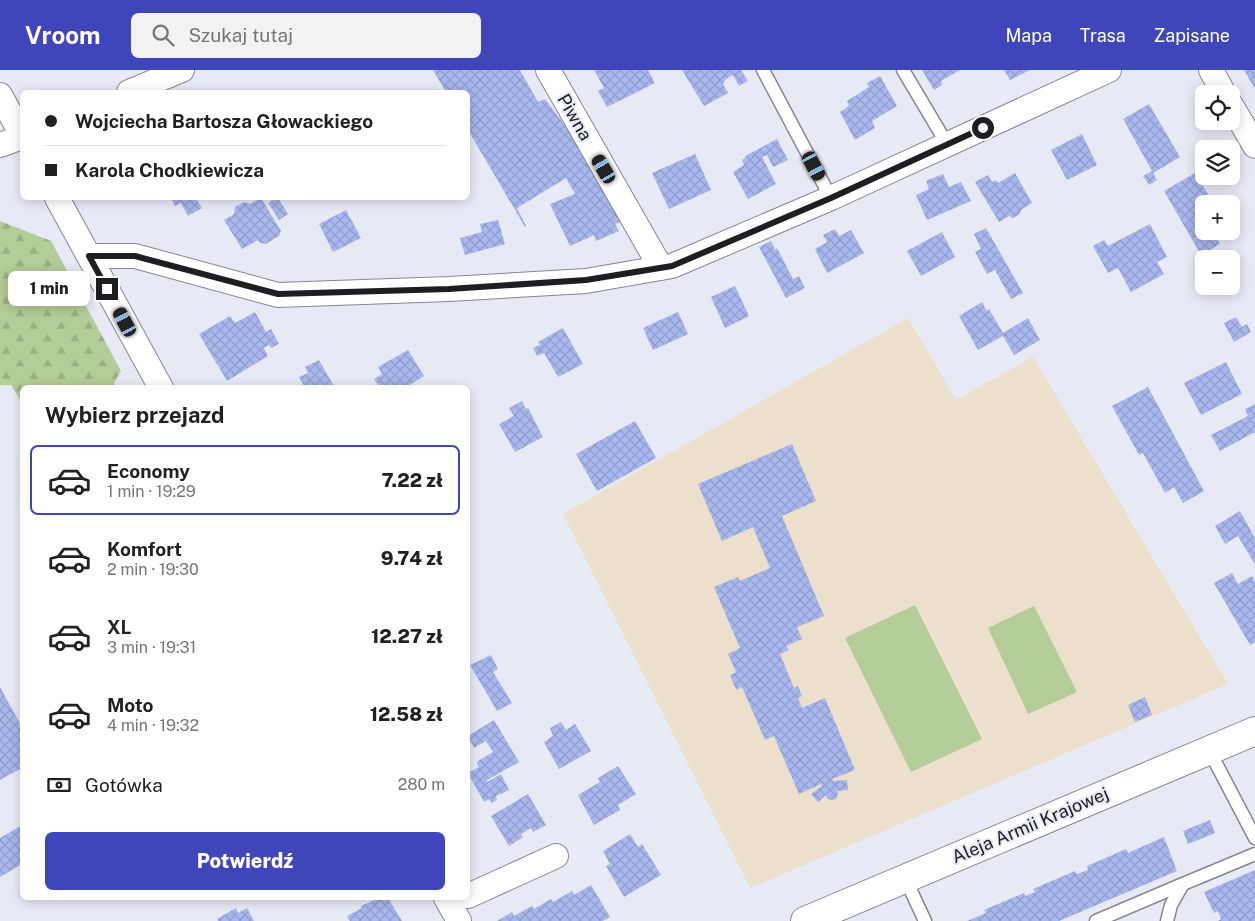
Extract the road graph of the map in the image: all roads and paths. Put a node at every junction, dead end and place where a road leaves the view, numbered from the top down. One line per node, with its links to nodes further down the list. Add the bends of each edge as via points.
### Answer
1 (182, 70): 8 (street)
2 (548, 70): 19 (street, Piwna)
3 (763, 70): 16 (lane)
4 (903, 70): 13 (lane)
5 (1108, 70): 13 (street)
6 (1211, 70): 7 (street)
7 (1219, 85)
8 (134, 90)
9 (0, 95): 11 (street)
10 (1240, 120): 15 (street)
11 (20, 132)
12 (20, 137): 14 (street)
13 (947, 144): 16 (street)
14 (0, 145)
15 (1255, 146)
16 (831, 198): 19 (street)
17 (58, 200): 18 (street)
18 (89, 256): 19 (street, via 135,256 278,294 449,289 586,280); 20 (street)
19 (661, 268)
20 (159, 385)
21 (1255, 730): 22 (street, Aleja Armii Krajowej)
22 (1209, 750): 23 (lane); 26 (street, Aleja Armii Krajowej)
23 (1255, 838)
24 (1255, 854): 27 (lane)
25 (556, 856): 28 (street)
26 (906, 878): 29 (street, Aleja Armii Krajowej); 30 (lane)
27 (1183, 884): 31 (lane); 32 (lane, via 1171,905)
28 (470, 897)
29 (805, 921)
30 (925, 921)
31 (1096, 921)
32 (1167, 921)

